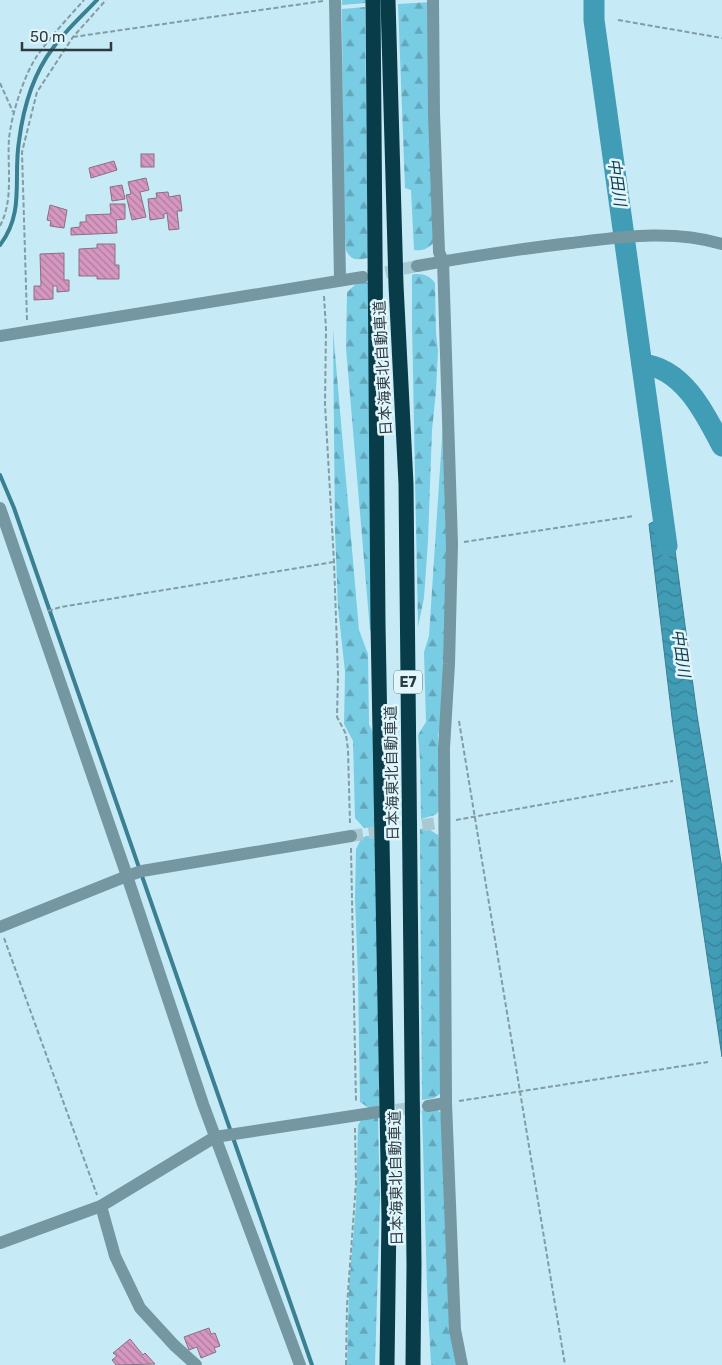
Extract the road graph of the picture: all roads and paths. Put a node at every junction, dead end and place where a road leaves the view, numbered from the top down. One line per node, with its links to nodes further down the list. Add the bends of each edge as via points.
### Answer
1 (84, 0): 11 (path, via 36,57)
2 (106, 0): 8 (path)
3 (373, 0): 46 (highway, 日本海東北自動車道 / E7, via 378,634 389,1217)
4 (388, 0): 42 (highway, 日本海東北自動車道 / E7, via 396,285 406,484)
5 (433, 0): 14 (street, via 439,252)
6 (329, 1): 8 (path); 17 (street)
7 (618, 20): 9 (path)
8 (73, 37): 19 (path, via 37,92 22,152)
9 (722, 38)
10 (0, 83): 11 (path)
11 (13, 112): 12 (path, via 8,202)
12 (0, 226)
13 (722, 244): 14 (street, via 678,236 638,235)
14 (443, 261): 15 (street); 23 (street)
15 (417, 266)
16 (363, 277): 17 (street)
17 (340, 280): 18 (street)
18 (324, 283): 19 (street); 24 (path, via 325,404)
19 (29, 330): 20 (street)
20 (0, 336)
21 (0, 508): 25 (street)
22 (634, 516): 23 (path)
23 (452, 544): 29 (street)
24 (334, 562): 25 (path, via 61,606); 30 (path, via 338,717 346,734 348,750)
25 (37, 615): 31 (street)
26 (459, 721): 28 (path)
27 (673, 781): 28 (path)
28 (475, 816): 29 (path); 34 (path)
29 (444, 822): 35 (street)
30 (351, 836): 31 (street); 38 (path, via 354,1092)
31 (128, 876): 32 (street); 39 (street)
32 (0, 927): 40 (path)
33 (708, 1062): 34 (path)
34 (520, 1091): 35 (path); 50 (path)
35 (446, 1103): 36 (street); 49 (street, via 455,1330)
36 (428, 1106)
37 (378, 1112): 38 (street)
38 (357, 1115): 39 (street); 45 (path)
39 (215, 1137): 40 (street); 44 (street)
40 (101, 1206): 41 (street); 43 (street, via 115,1256 140,1308)
41 (0, 1243)
42 (414, 1265): 47 (highway, 日本海東北自動車道 / E7); 48 (highway)
43 (196, 1365)
44 (300, 1365)
45 (346, 1365)
46 (386, 1365)
47 (413, 1365)
48 (419, 1365)
49 (462, 1365)
50 (565, 1365)

